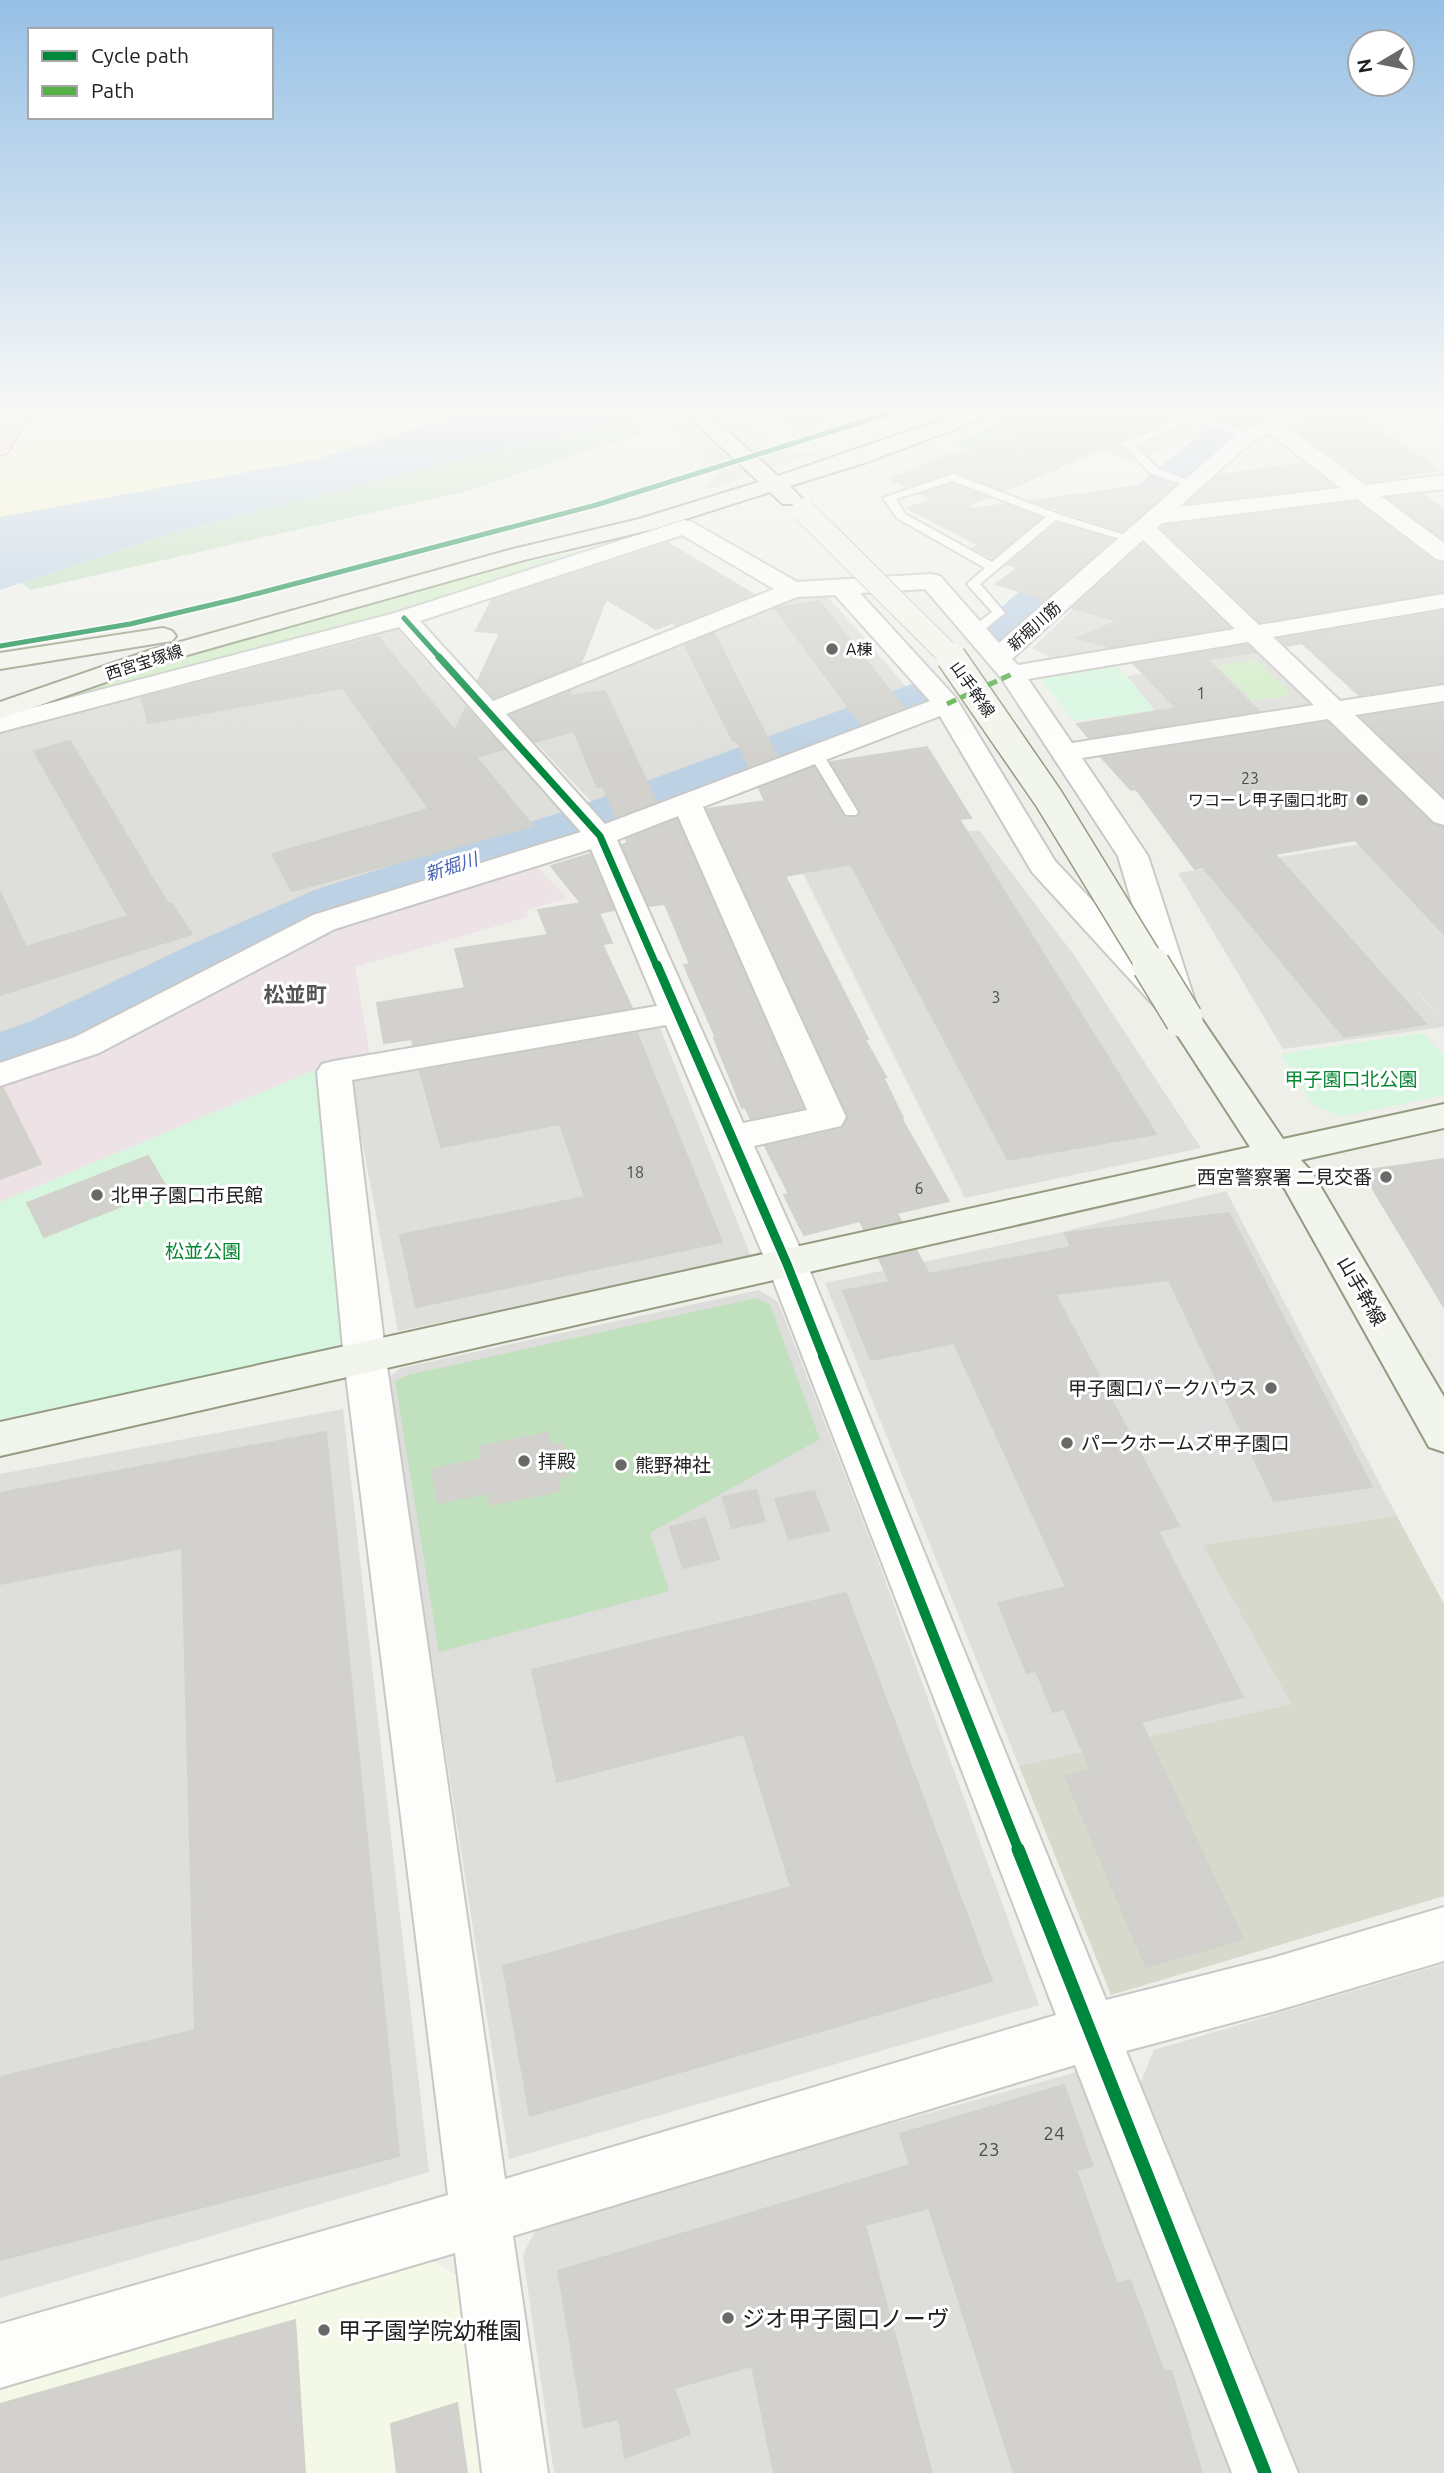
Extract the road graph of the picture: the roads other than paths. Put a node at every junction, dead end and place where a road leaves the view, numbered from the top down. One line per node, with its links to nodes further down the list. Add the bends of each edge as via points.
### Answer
1 (628, 528): 16 (street, 西宮宝塚線)
2 (680, 528): 17 (street)
3 (686, 528): 14 (street)
4 (822, 528): 35 (street, 山手幹線, bridge, via 954,660 1049,799)
5 (923, 528): 12 (lane)
6 (1039, 528): 12 (lane)
7 (1095, 528): 10 (lane)
8 (1148, 528): 10 (street)
9 (1410, 528): 11 (street)
10 (1138, 530): 19 (street); 21 (street, 新堀川筋)
11 (1444, 554)
12 (993, 567): 18 (lane, via 972,584 999,613)
13 (842, 588): 14 (street); 18 (street, via 931,581); 23 (street)
14 (793, 590): 26 (street)
15 (1444, 601): 19 (street)
16 (290, 617): 20 (street, 西宮宝塚線); 25 (street, 西宮宝塚線, via 158,656)
17 (404, 618): 26 (street); 27 (street)
18 (975, 631): 21 (street)
19 (1255, 634): 21 (street); 24 (street)
20 (0, 661)
21 (1005, 666): 28 (street)
22 (1444, 693): 24 (street)
23 (947, 704): 29 (street); 35 (street, via 1043,866)
24 (1332, 710): 28 (street); 32 (street)
25 (0, 711)
26 (488, 712): 33 (street)
27 (0, 724)
28 (1064, 753): 35 (street, via 1133,856)
29 (816, 754): 30 (street); 31 (lane)
30 (687, 803): 33 (street); 38 (street, via 828,1117)
31 (851, 812)
32 (1444, 816)
33 (592, 827): 34 (street); 36 (street, via 324,922 87,1045)
34 (677, 1013): 38 (street); 41 (street, via 334,1072)
35 (1184, 1019): 39 (street, 山手幹線)
36 (0, 1075)
37 (1444, 1116): 39 (street)
38 (732, 1138): 40 (street)
39 (1273, 1153): 40 (street); 42 (street, 山手幹線, via 1299,1181)
40 (787, 1264): 41 (street); 45 (street)
41 (365, 1359): 43 (street); 46 (street)
42 (1444, 1435)
43 (0, 1439)
44 (1444, 1934): 45 (street)
45 (1092, 2032): 46 (street); 49 (street)
46 (480, 2216): 47 (street); 48 (street)
47 (0, 2356)
48 (514, 2473)
49 (1265, 2473)

